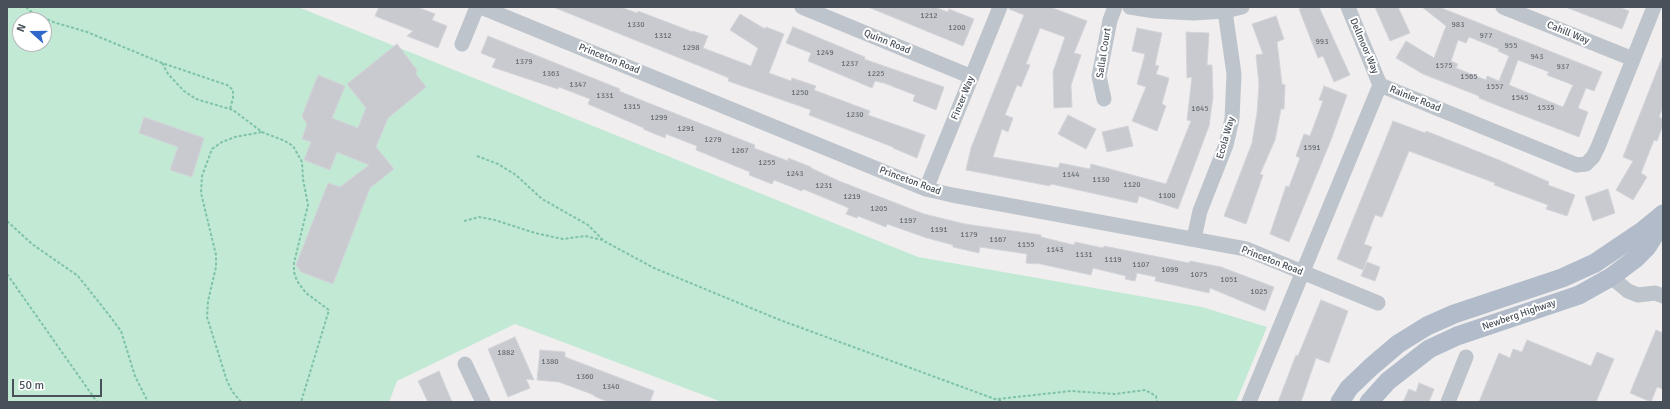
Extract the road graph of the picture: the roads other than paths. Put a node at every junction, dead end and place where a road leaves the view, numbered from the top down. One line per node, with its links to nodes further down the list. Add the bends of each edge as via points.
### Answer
1 (477, 7): 12 (street)
2 (481, 7): 17 (street, Princeton Road)
3 (802, 7): 14 (street, Quinn Road)
4 (1000, 7): 14 (street, Finzer Way)
5 (1115, 7): 16 (street, Sallal Court, via 1099,72)
6 (1130, 7): 11 (street, via 1176,13)
7 (1242, 7): 11 (street)
8 (1348, 7): 15 (street, Dellmoor Way)
9 (1503, 7): 13 (street, Cahill Way)
10 (1654, 7): 13 (street, Rainier Road)
11 (1224, 11): 20 (street, Ecola Way, via 1233,62 1235,90 1232,119 1226,145 1200,211)
12 (462, 44)
13 (1633, 59): 15 (street, Rainier Road, via 1593,157 1586,164 1567,161)
14 (972, 77): 17 (street, Finzer Way)
15 (1380, 85): 21 (street, Rainier Road)
16 (1104, 99)
17 (926, 189): 20 (street, Princeton Road)
18 (1663, 214): 27 (main road, via 1595,263 1562,278 1454,314 1427,326 1398,344)
19 (1663, 222): 22 (main road, Newberg Highway, via 1635,259)
20 (1194, 238): 21 (street, Princeton Road, via 1246,249)
21 (1302, 272): 24 (street, Princeton Road); 29 (street, Rainier Road)
22 (1611, 277): 23 (street, via 1628,291 1638,295 1655,293); 32 (main road, Newberg Highway, via 1579,295 1457,336 1429,349 1388,382)
23 (1663, 296)
24 (1378, 303)
25 (1466, 356): 33 (street)
26 (465, 364): 28 (street)
27 (1371, 367): 30 (main road, via 1349,388); 31 (main road)
28 (483, 402)
29 (1249, 402)
30 (1340, 402)
31 (1352, 402)
32 (1369, 402)
33 (1448, 402)

